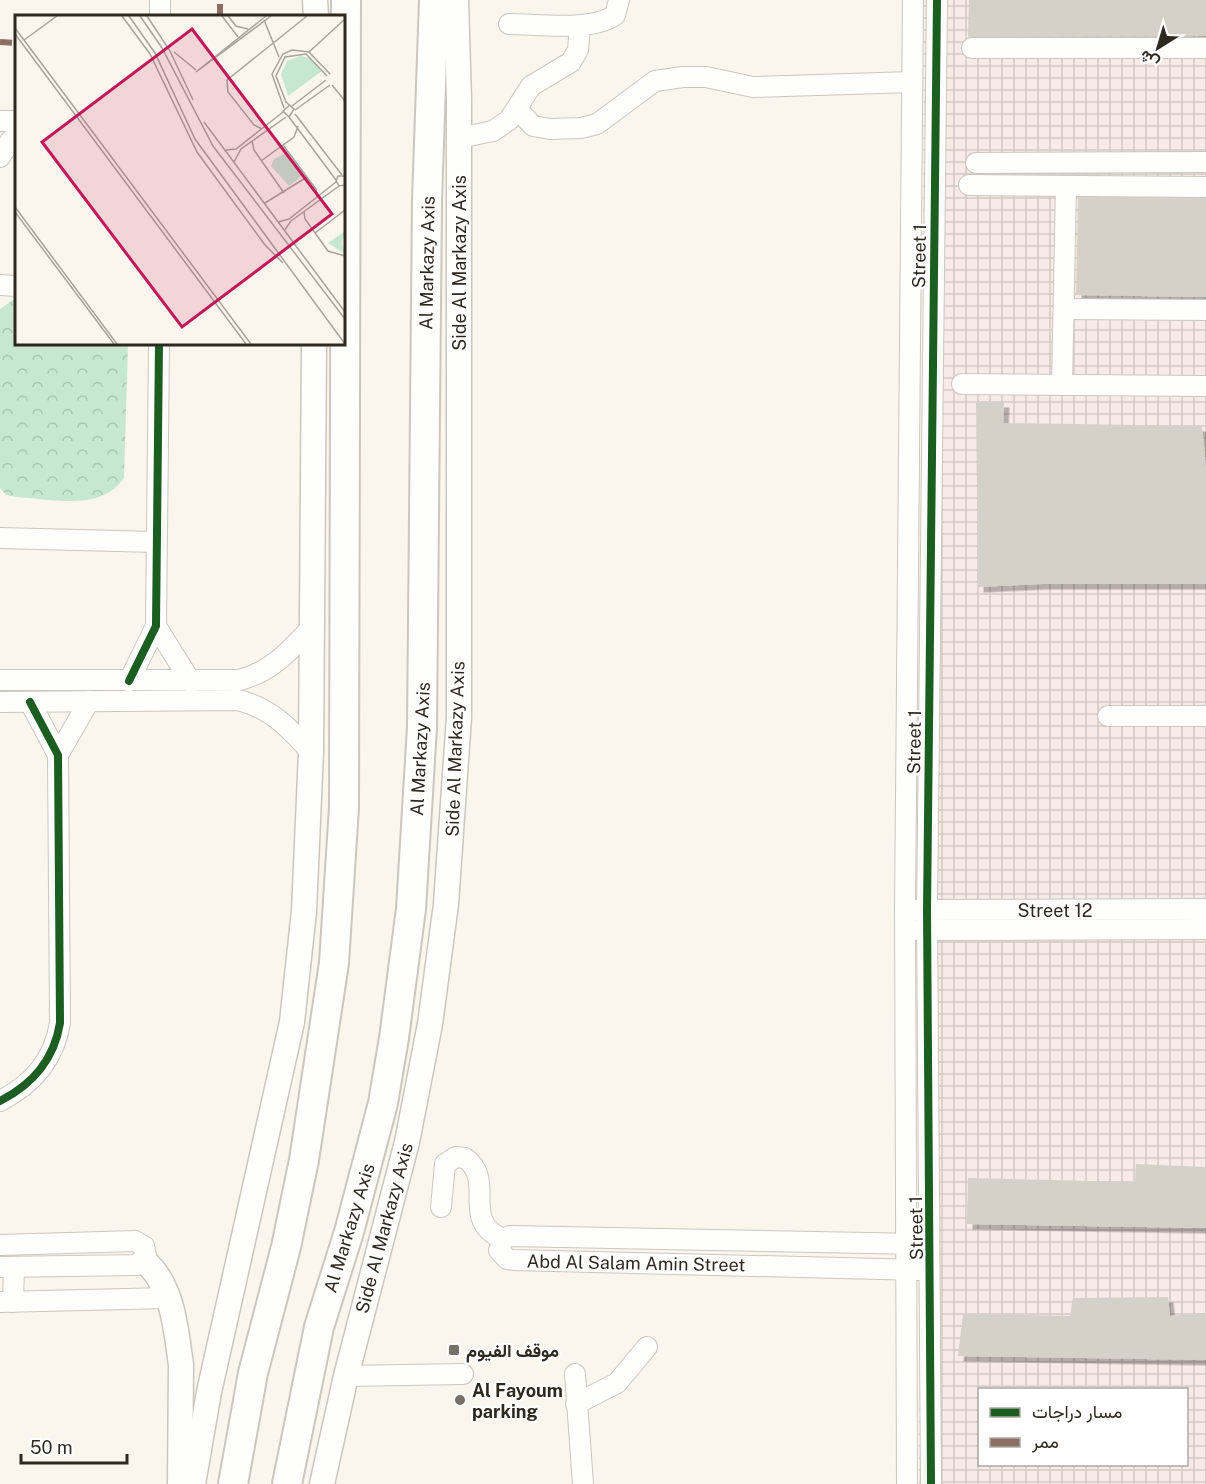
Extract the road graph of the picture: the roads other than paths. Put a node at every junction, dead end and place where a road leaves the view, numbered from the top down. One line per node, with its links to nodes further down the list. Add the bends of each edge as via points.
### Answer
1 (315, 0): 8 (main road)
2 (346, 0): 69 (highway, via 344,807 334,963 304,1160 253,1373)
3 (434, 0): 70 (highway, Al Markazy Axis, via 427,200 423,727 411,909 383,1103 319,1327)
4 (456, 0): 15 (main road, Side Al Markazy Axis)
5 (619, 0): 10 (street, via 615,15 606,21)
6 (913, 0): 13 (street, Street 1)
7 (937, 0): 48 (street, Street 1)
8 (316, 15)
9 (509, 24): 10 (street)
10 (580, 25): 14 (street, via 578,50 571,62 531,86)
11 (972, 48): 12 (street)
12 (1206, 48)
13 (912, 82): 14 (street, via 753,87 706,77 683,77 655,81 597,124 581,128 533,126); 47 (street, Street 1)
14 (517, 109): 15 (street, via 493,131)
15 (459, 138): 65 (main road, Side Al Markazy Axis, via 459,717 446,904 412,1120)
16 (9, 140): 17 (street)
17 (0, 158)
18 (1206, 162): 19 (street)
19 (976, 163)
20 (969, 185): 21 (street)
21 (1066, 186): 22 (street); 25 (street)
22 (1206, 187)
23 (0, 285): 24 (street)
24 (15, 286)
25 (1064, 309): 26 (street); 30 (street)
26 (1206, 310)
27 (159, 345): 33 (street)
28 (314, 345): 35 (main road)
29 (962, 384): 30 (street)
30 (1062, 385): 31 (street)
31 (1206, 386)
32 (0, 538): 33 (street)
33 (156, 542): 34 (street)
34 (156, 626): 37 (street); 38 (street)
35 (313, 626): 38 (street, via 264,672 239,680); 44 (main road)
36 (0, 680): 37 (street)
37 (129, 681): 38 (street)
38 (191, 682)
39 (89, 701): 41 (street); 44 (street, via 238,700 273,713); 45 (street)
40 (0, 702): 41 (street)
41 (30, 702): 45 (street)
42 (1206, 716): 43 (street)
43 (1108, 717)
44 (311, 752): 68 (main road, via 304,911 292,1022 209,1392)
45 (58, 755): 50 (street, via 59,1033 47,1062 34,1079)
46 (1206, 909): 48 (street, Street 12)
47 (905, 920): 48 (street, Street 12); 53 (street, Street 1)
48 (928, 920): 49 (street, Street 12); 54 (street, Street 1)
49 (1206, 929)
50 (0, 1101)
51 (441, 1207): 52 (street, via 445,1164 456,1157 465,1158 480,1178 482,1222)
52 (503, 1239): 53 (street, Abd Al Salam Amin Street, via 510,1236); 58 (street, Abd Al Salam Amin Street, via 499,1250 502,1256 513,1260)
53 (906, 1244): 54 (street, Abd Al Salam Amin Street); 58 (street, Street 1)
54 (931, 1244): 59 (street, Street 1)
55 (0, 1245): 56 (street, via 135,1241 146,1251)
56 (144, 1261): 57 (street, via 133,1265); 60 (main road, via 162,1281)
57 (7, 1267): 61 (street)
58 (907, 1269): 59 (street, Abd Al Salam Amin Street); 73 (street, Street 1)
59 (932, 1270): 74 (street, Street 1)
60 (168, 1298): 61 (street); 67 (main road, via 181,1365)
61 (7, 1302)
62 (647, 1347): 66 (street, via 617,1383)
63 (463, 1374): 65 (street)
64 (575, 1374): 66 (street)
65 (346, 1376): 71 (main road, Side Al Markazy Axis)
66 (576, 1404): 72 (street)
67 (180, 1484)
68 (194, 1484)
69 (234, 1484)
70 (287, 1484)
71 (322, 1484)
72 (583, 1484)
73 (907, 1484)
74 (931, 1484)

